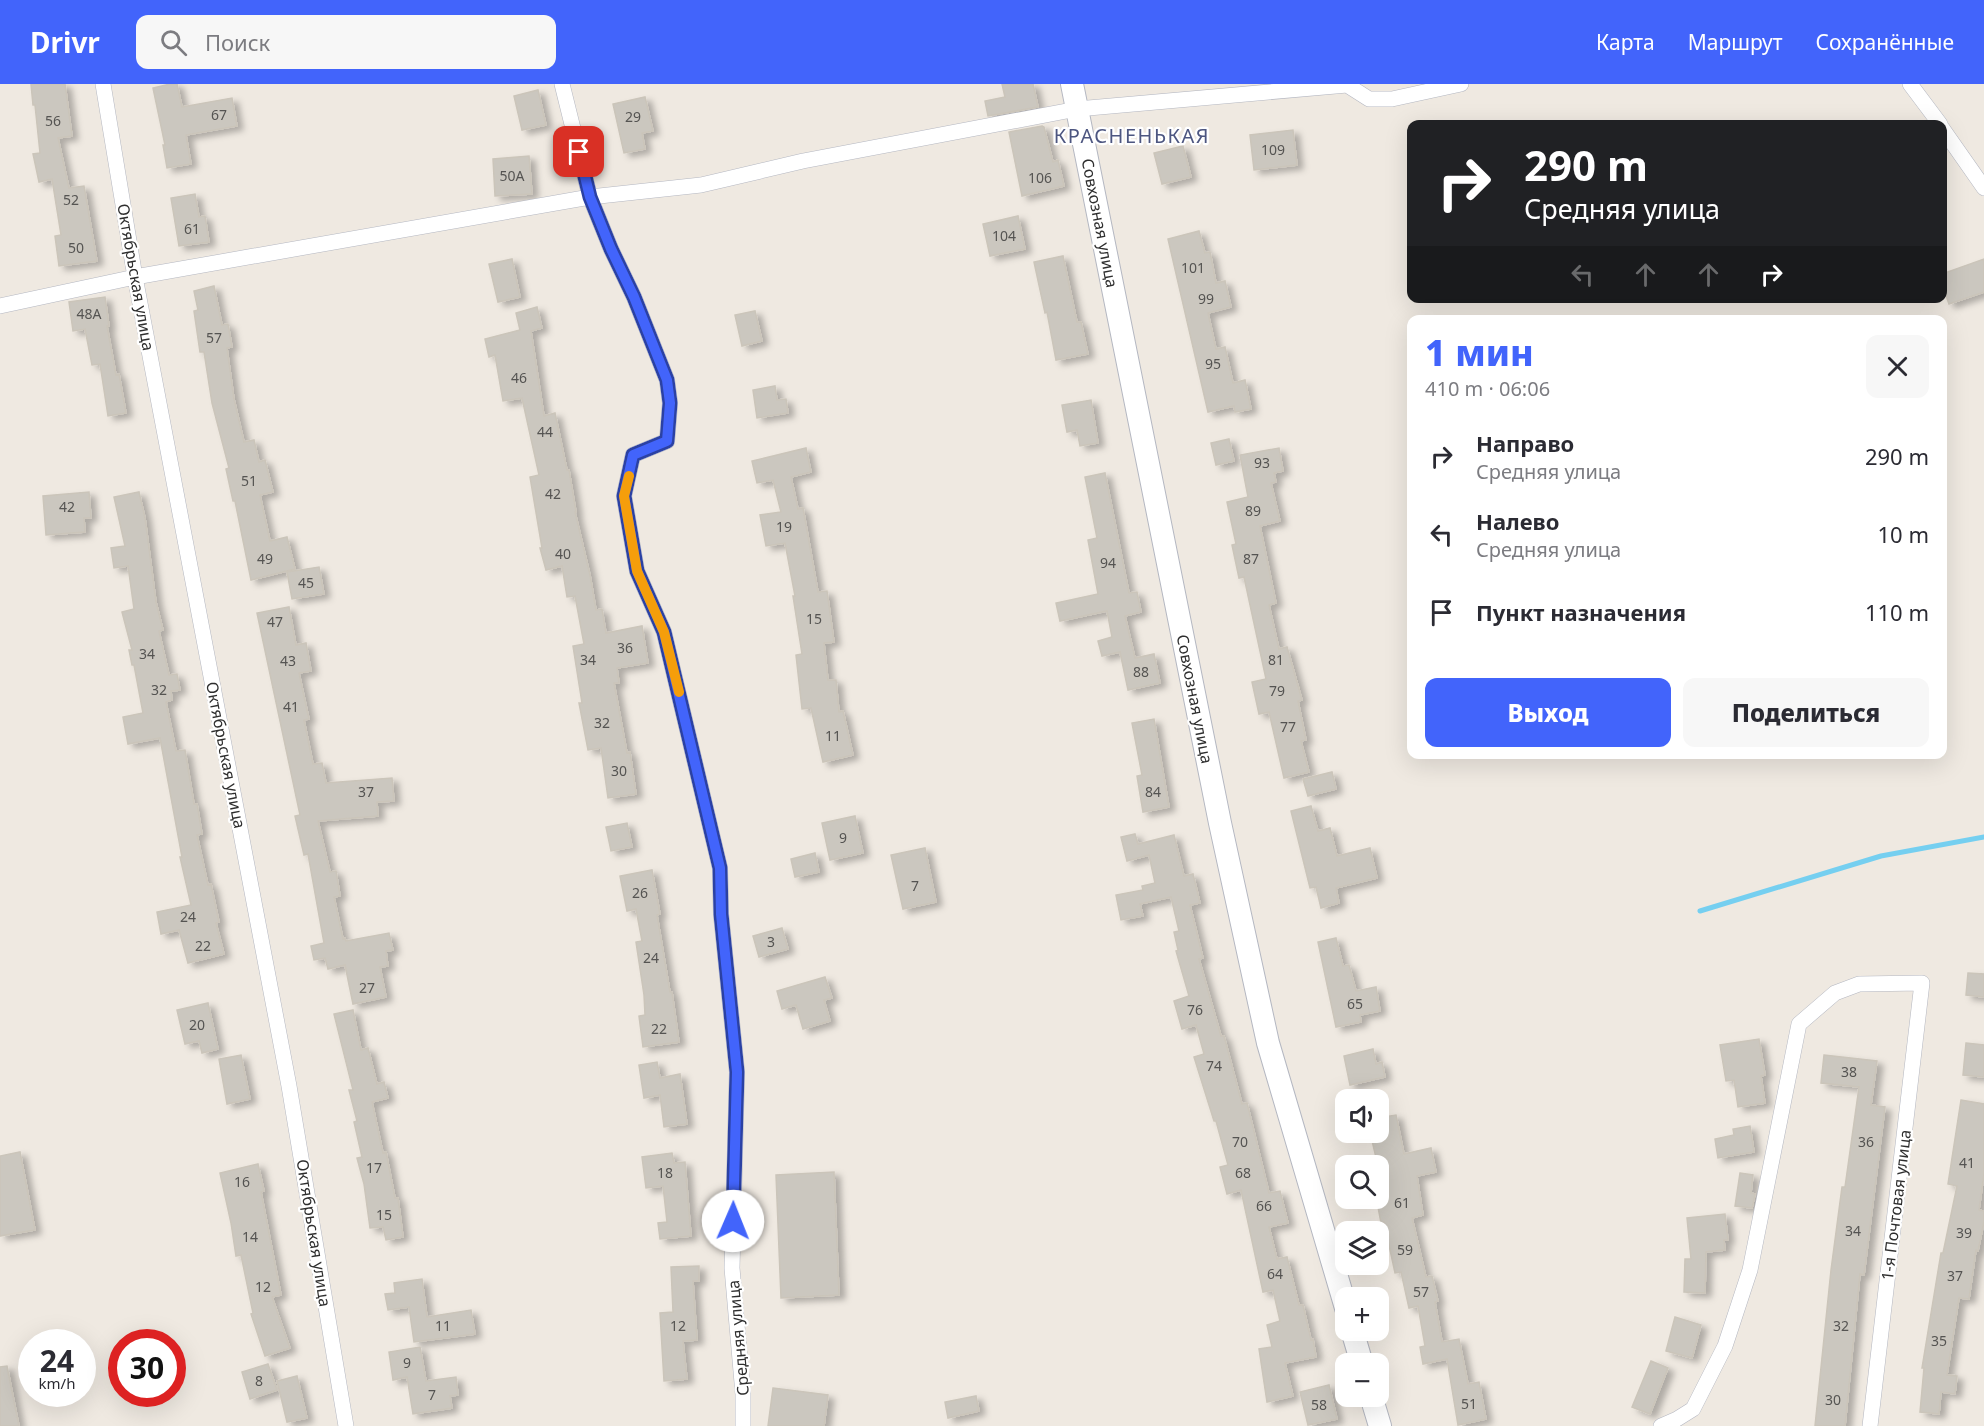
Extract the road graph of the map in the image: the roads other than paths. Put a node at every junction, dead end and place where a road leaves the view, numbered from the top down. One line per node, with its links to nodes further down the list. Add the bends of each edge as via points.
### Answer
1 (103, 84): 11 (street, Октябрьская улица)
2 (562, 84): 10 (street, Средняя улица)
3 (1072, 84): 6 (street, Совхозная улица)
4 (1461, 84): 6 (street, via 1392,99 1369,99 1347,85)
5 (1910, 84): 7 (street)
6 (1077, 109): 10 (street, via 803,161 701,185); 13 (street, Совхозная улица, via 1263,1020)
7 (1937, 120)
8 (1947, 135): 9 (street)
9 (1984, 188)
10 (590, 197): 11 (street); 16 (street, Средняя улица, via 667,380 670,403 667,441 633,455 624,496 637,571 664,632 720,868 737,1072 732,1268)
11 (135, 277): 12 (street); 15 (street, Октябрьская улица, via 290,1086)
12 (0, 306)
13 (1340, 1287)
14 (1374, 1407): 17 (street)
15 (346, 1426)
16 (743, 1426)
17 (1380, 1426)
18 (1661, 1426): 19 (street, 1-я Почтовая улица, via 1693,1408 1725,1346 1750,1270 1799,1024 1835,993 1859,984 1922,983)
19 (1870, 1426)

